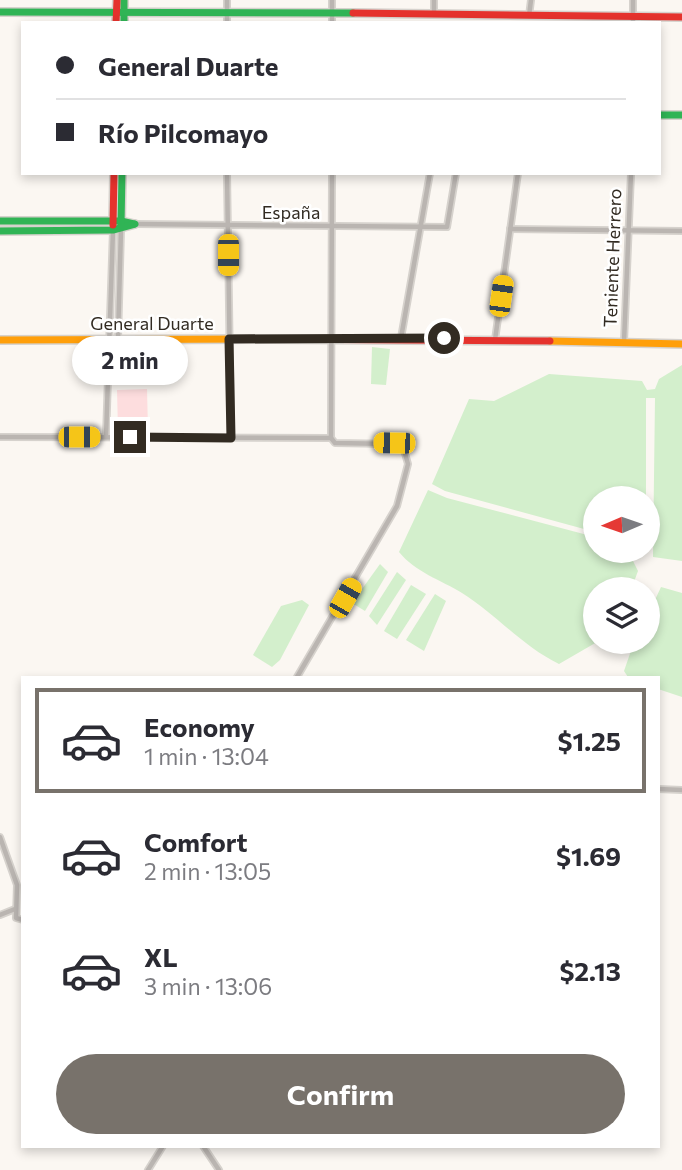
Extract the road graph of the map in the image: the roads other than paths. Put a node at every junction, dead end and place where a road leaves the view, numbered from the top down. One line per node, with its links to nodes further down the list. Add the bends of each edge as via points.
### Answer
1 (117, 0): 8 (street)
2 (124, 0): 8 (street)
3 (227, 0): 9 (street)
4 (332, 0): 11 (street)
5 (434, 0): 12 (street)
6 (531, 0): 13 (street)
7 (633, 0): 17 (street)
8 (120, 10): 9 (street); 10 (street); 18 (street); 19 (street)
9 (228, 11): 11 (street); 20 (street)
10 (0, 12)
11 (332, 13): 12 (street); 21 (street)
12 (434, 14): 15 (street)
13 (529, 16): 15 (street); 16 (street)
14 (682, 17): 17 (street)
15 (447, 19)
16 (539, 19): 17 (street)
17 (633, 20)
18 (117, 21)
19 (123, 21)
20 (227, 21)
21 (332, 21)
22 (661, 115): 23 (street)
23 (682, 115)
24 (114, 175): 34 (street)
25 (122, 175): 34 (street)
26 (227, 175): 35 (street)
27 (332, 175): 36 (street)
28 (430, 175): 37 (street)
29 (456, 175): 37 (street, España, via 447,227)
30 (518, 175): 38 (street)
31 (631, 175): 39 (street, Teniente Herrero)
32 (0, 221): 34 (street)
33 (135, 224): 34 (street); 35 (street, España)
34 (117, 225): 40 (street); 43 (street)
35 (228, 227): 36 (street, España); 44 (street)
36 (331, 228): 37 (street, España); 45 (street)
37 (420, 228): 42 (street)
38 (510, 229): 39 (street); 47 (street)
39 (629, 230): 41 (street); 48 (street, Teniente Herrero)
40 (0, 231)
41 (682, 231)
42 (400, 338): 45 (street, General Duarte); 47 (street, General Duarte)
43 (115, 339): 44 (street, General Duarte); 46 (street, General Duarte); 51 (street)
44 (229, 339): 45 (street, General Duarte); 52 (street)
45 (330, 339): 53 (street)
46 (0, 340)
47 (495, 341): 48 (street, General Duarte)
48 (624, 343): 49 (street, General Duarte)
49 (682, 344)
50 (0, 437): 51 (street)
51 (106, 437): 52 (street)
52 (231, 438): 53 (street)
53 (331, 438): 54 (street, via 335,443 394,443 404,450 408,464 397,506)
54 (298, 676)
55 (660, 789): 56 (street)
56 (682, 790)
57 (0, 838): 58 (street, via 17,885)
58 (15, 909): 59 (street); 60 (street, via 16,918)
59 (0, 915)
60 (21, 919)
61 (162, 1148): 63 (street)
62 (204, 1148): 64 (street)
63 (148, 1170)
64 (219, 1170)

